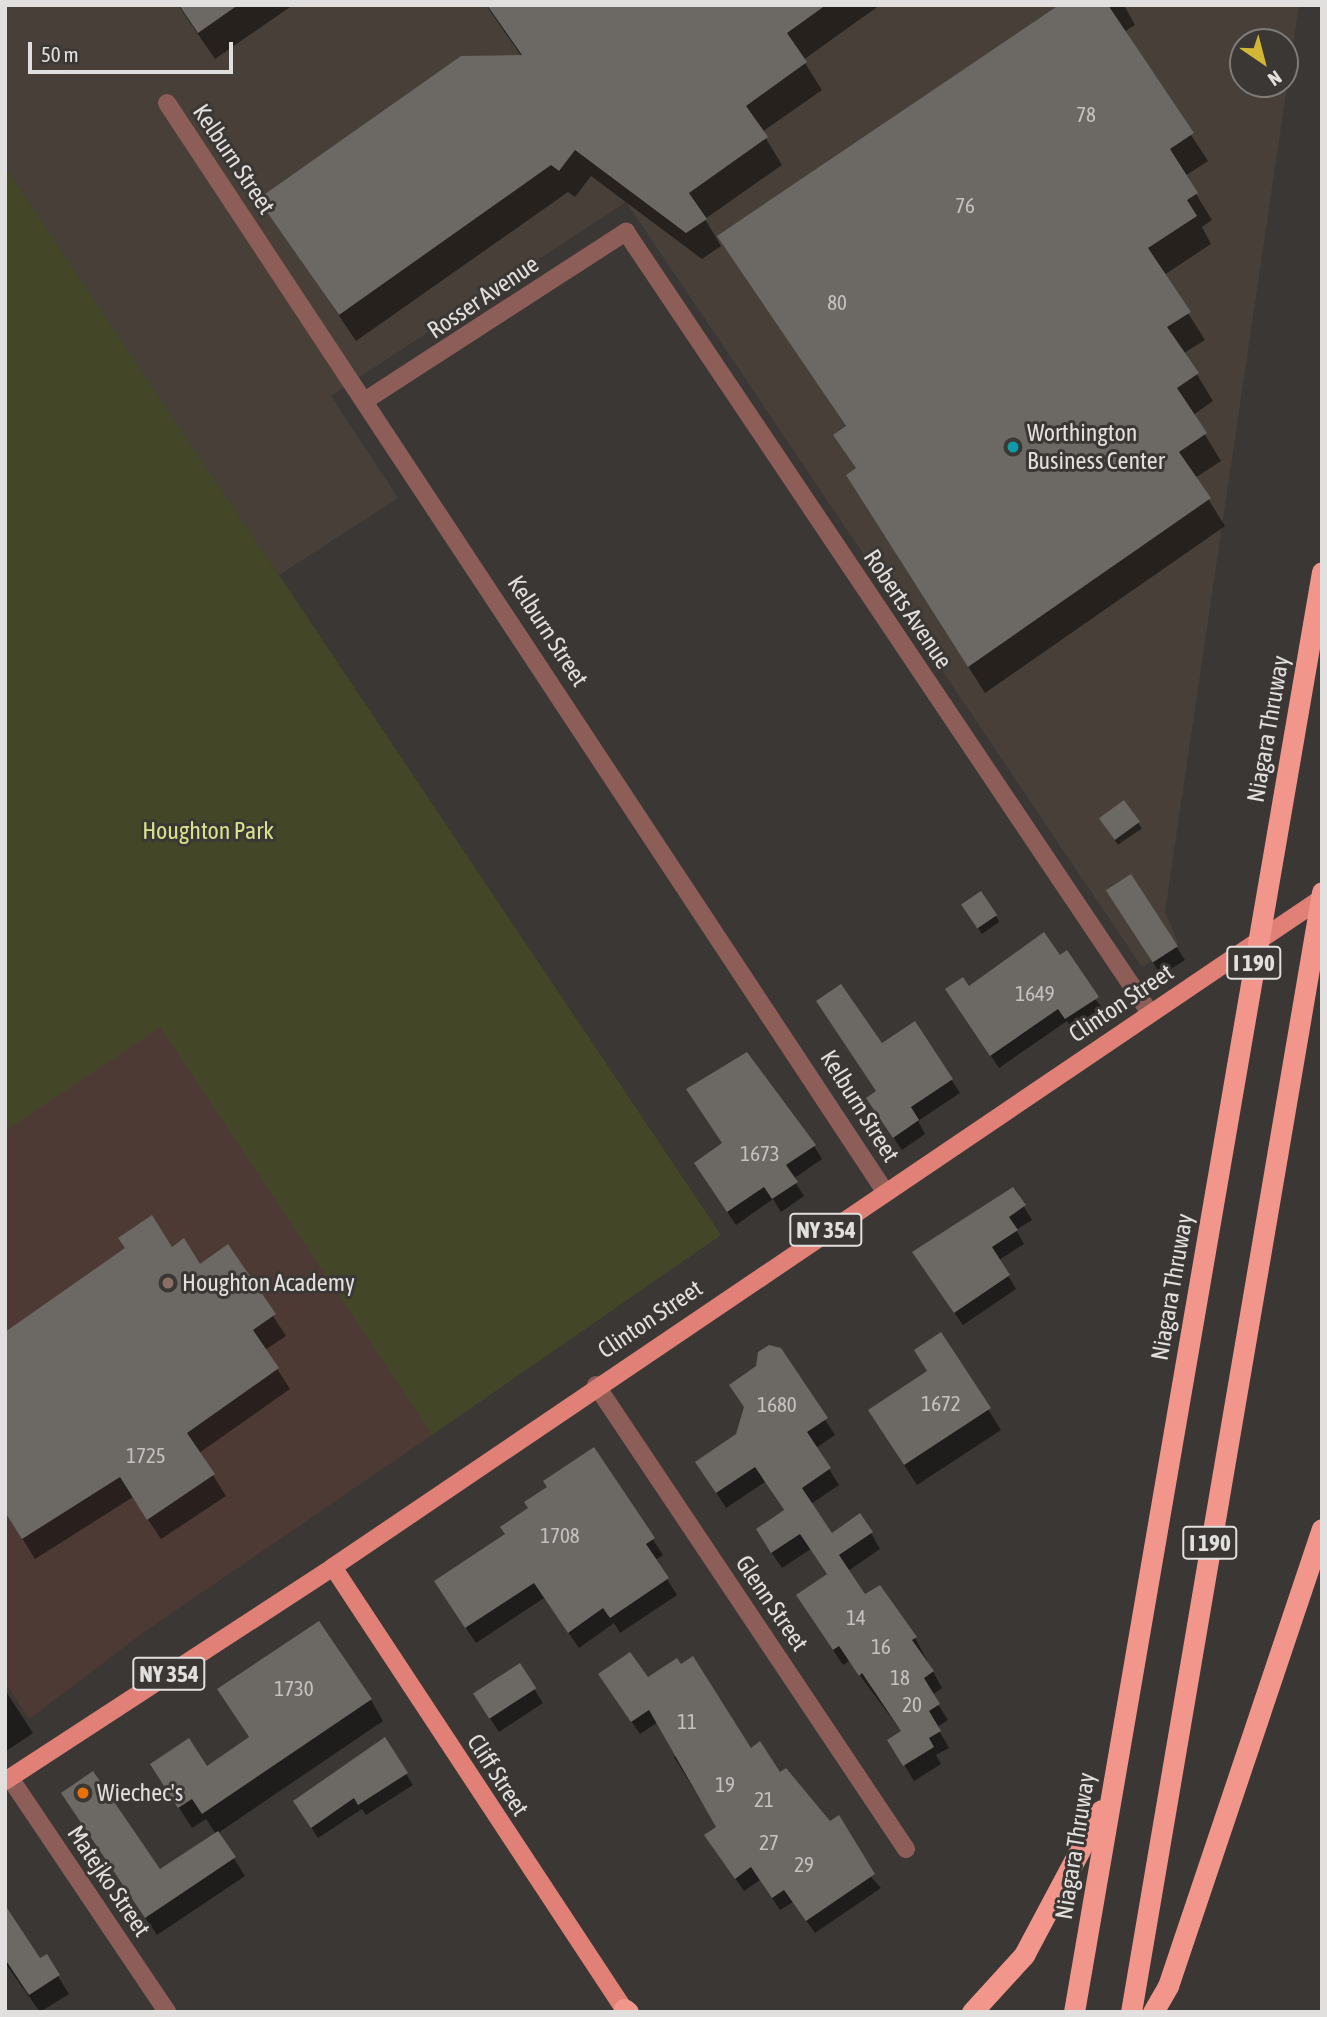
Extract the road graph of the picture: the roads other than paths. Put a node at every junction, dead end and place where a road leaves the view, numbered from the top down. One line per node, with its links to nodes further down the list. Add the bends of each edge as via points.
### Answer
1 (167, 103): 3 (street, Kelburn Street)
2 (626, 232): 3 (street, Rosser Avenue); 7 (street, Roberts Avenue)
3 (366, 400): 8 (street, Kelburn Street)
4 (1322, 572): 13 (highway, Niagara Thruway / I 190)
5 (1322, 892): 19 (highway, I 190)
6 (1322, 898): 7 (main road, Clinton Street / NY 354)
7 (1150, 1013): 8 (main road, Clinton Street / NY 354)
8 (884, 1190): 9 (main road, Clinton Street / NY 354)
9 (596, 1385): 11 (main road, Clinton Street / NY 354); 14 (street, Glenn Street)
10 (1322, 1530): 20 (highway, via 1168,1986)
11 (333, 1567): 12 (main road, Clinton Street / NY 354); 15 (main road, Cliff Street)
12 (8, 1779): 16 (street, Matejko Street)
13 (1110, 1792): 17 (highway, via 1024,1955); 18 (highway, Niagara Thruway / I 190)
14 (906, 1849)
15 (626, 2011)
16 (167, 2012)
17 (972, 2012)
18 (1074, 2012)
19 (1131, 2012)
20 (1153, 2012)

